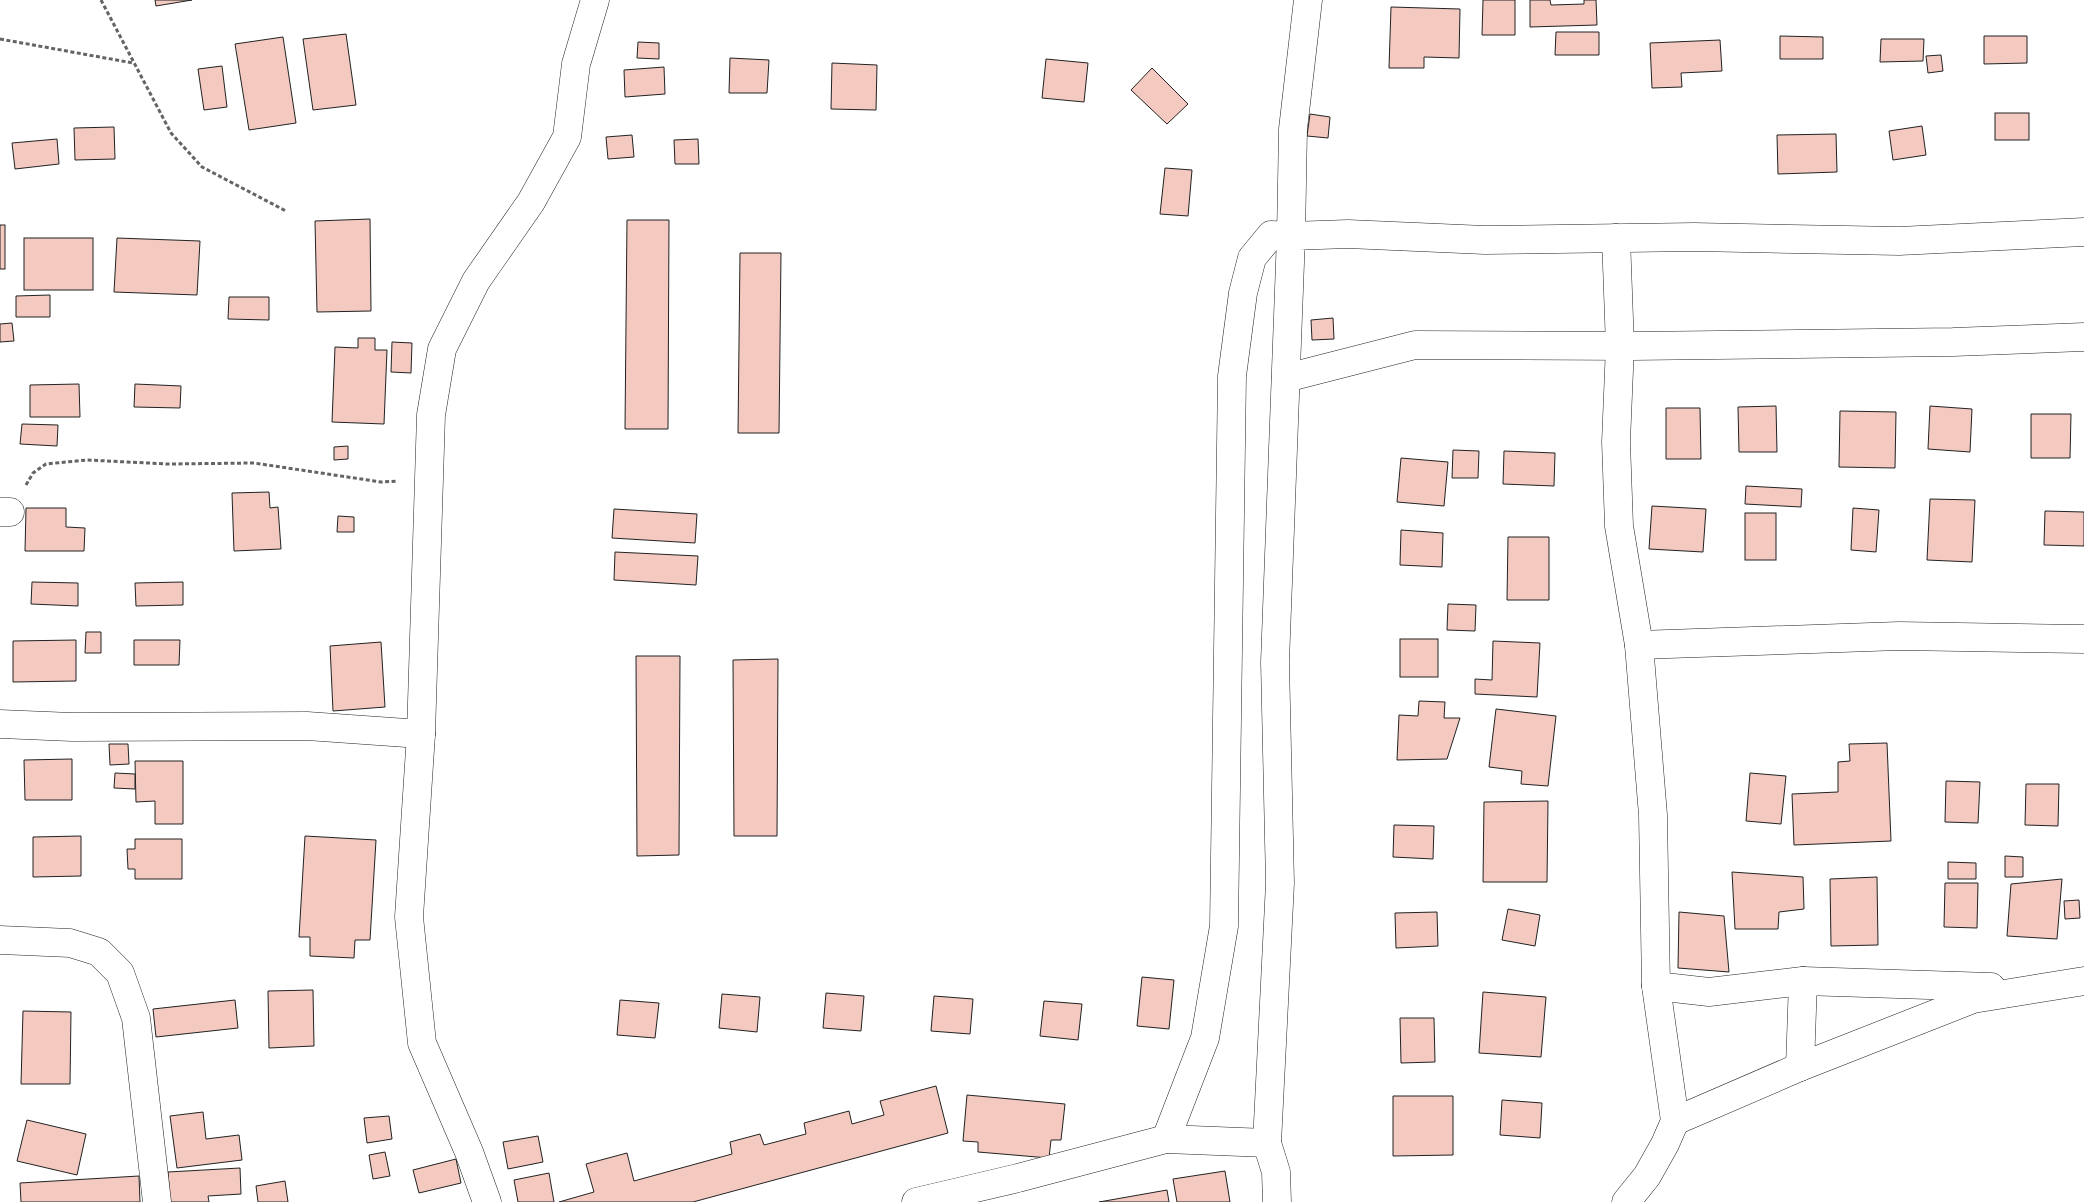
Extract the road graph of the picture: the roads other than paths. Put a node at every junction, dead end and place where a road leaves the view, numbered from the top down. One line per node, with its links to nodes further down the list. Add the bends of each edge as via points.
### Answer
1 (595, 0): 12 (street, via 576,64 567,137 531,202 476,281 442,349 431,414)
2 (1308, 0): 4 (street, via 1293,129)
3 (2084, 232): 5 (street, via 1900,241)
4 (1291, 236): 5 (street, via 1348,234 1486,240); 8 (street); 20 (street, via 1271,235 1252,258 1243,293 1232,376 1224,926 1205,1038)
5 (1616, 238): 7 (street)
6 (2084, 337): 7 (street)
7 (1620, 346): 8 (street, via 1415,345); 10 (street, via 1616,442 1619,526)
8 (1286, 378): 21 (street, via 1275,662 1280,883)
9 (2084, 639): 10 (street, via 1899,636)
10 (1639, 645): 16 (street, via 1653,815)
11 (0, 724): 12 (street, via 72,727 307,726)
12 (421, 734): 23 (street, via 409,917 422,1043)
13 (0, 940): 22 (street, via 70,943 99,952 120,973 136,1018)
14 (2084, 981): 17 (street)
15 (1803, 982): 16 (street, via 1709,992); 17 (street); 18 (street)
16 (1656, 986): 19 (street)
17 (2034, 989): 18 (street, via 1973,999)
18 (1800, 1067): 19 (street)
19 (1675, 1121): 26 (street, via 1647,1176)
20 (1166, 1139): 21 (street); 24 (street)
21 (1267, 1143): 25 (street, via 1276,1172)
22 (157, 1202)
23 (487, 1202)
24 (916, 1202)
25 (1277, 1202)
26 (1626, 1202)

